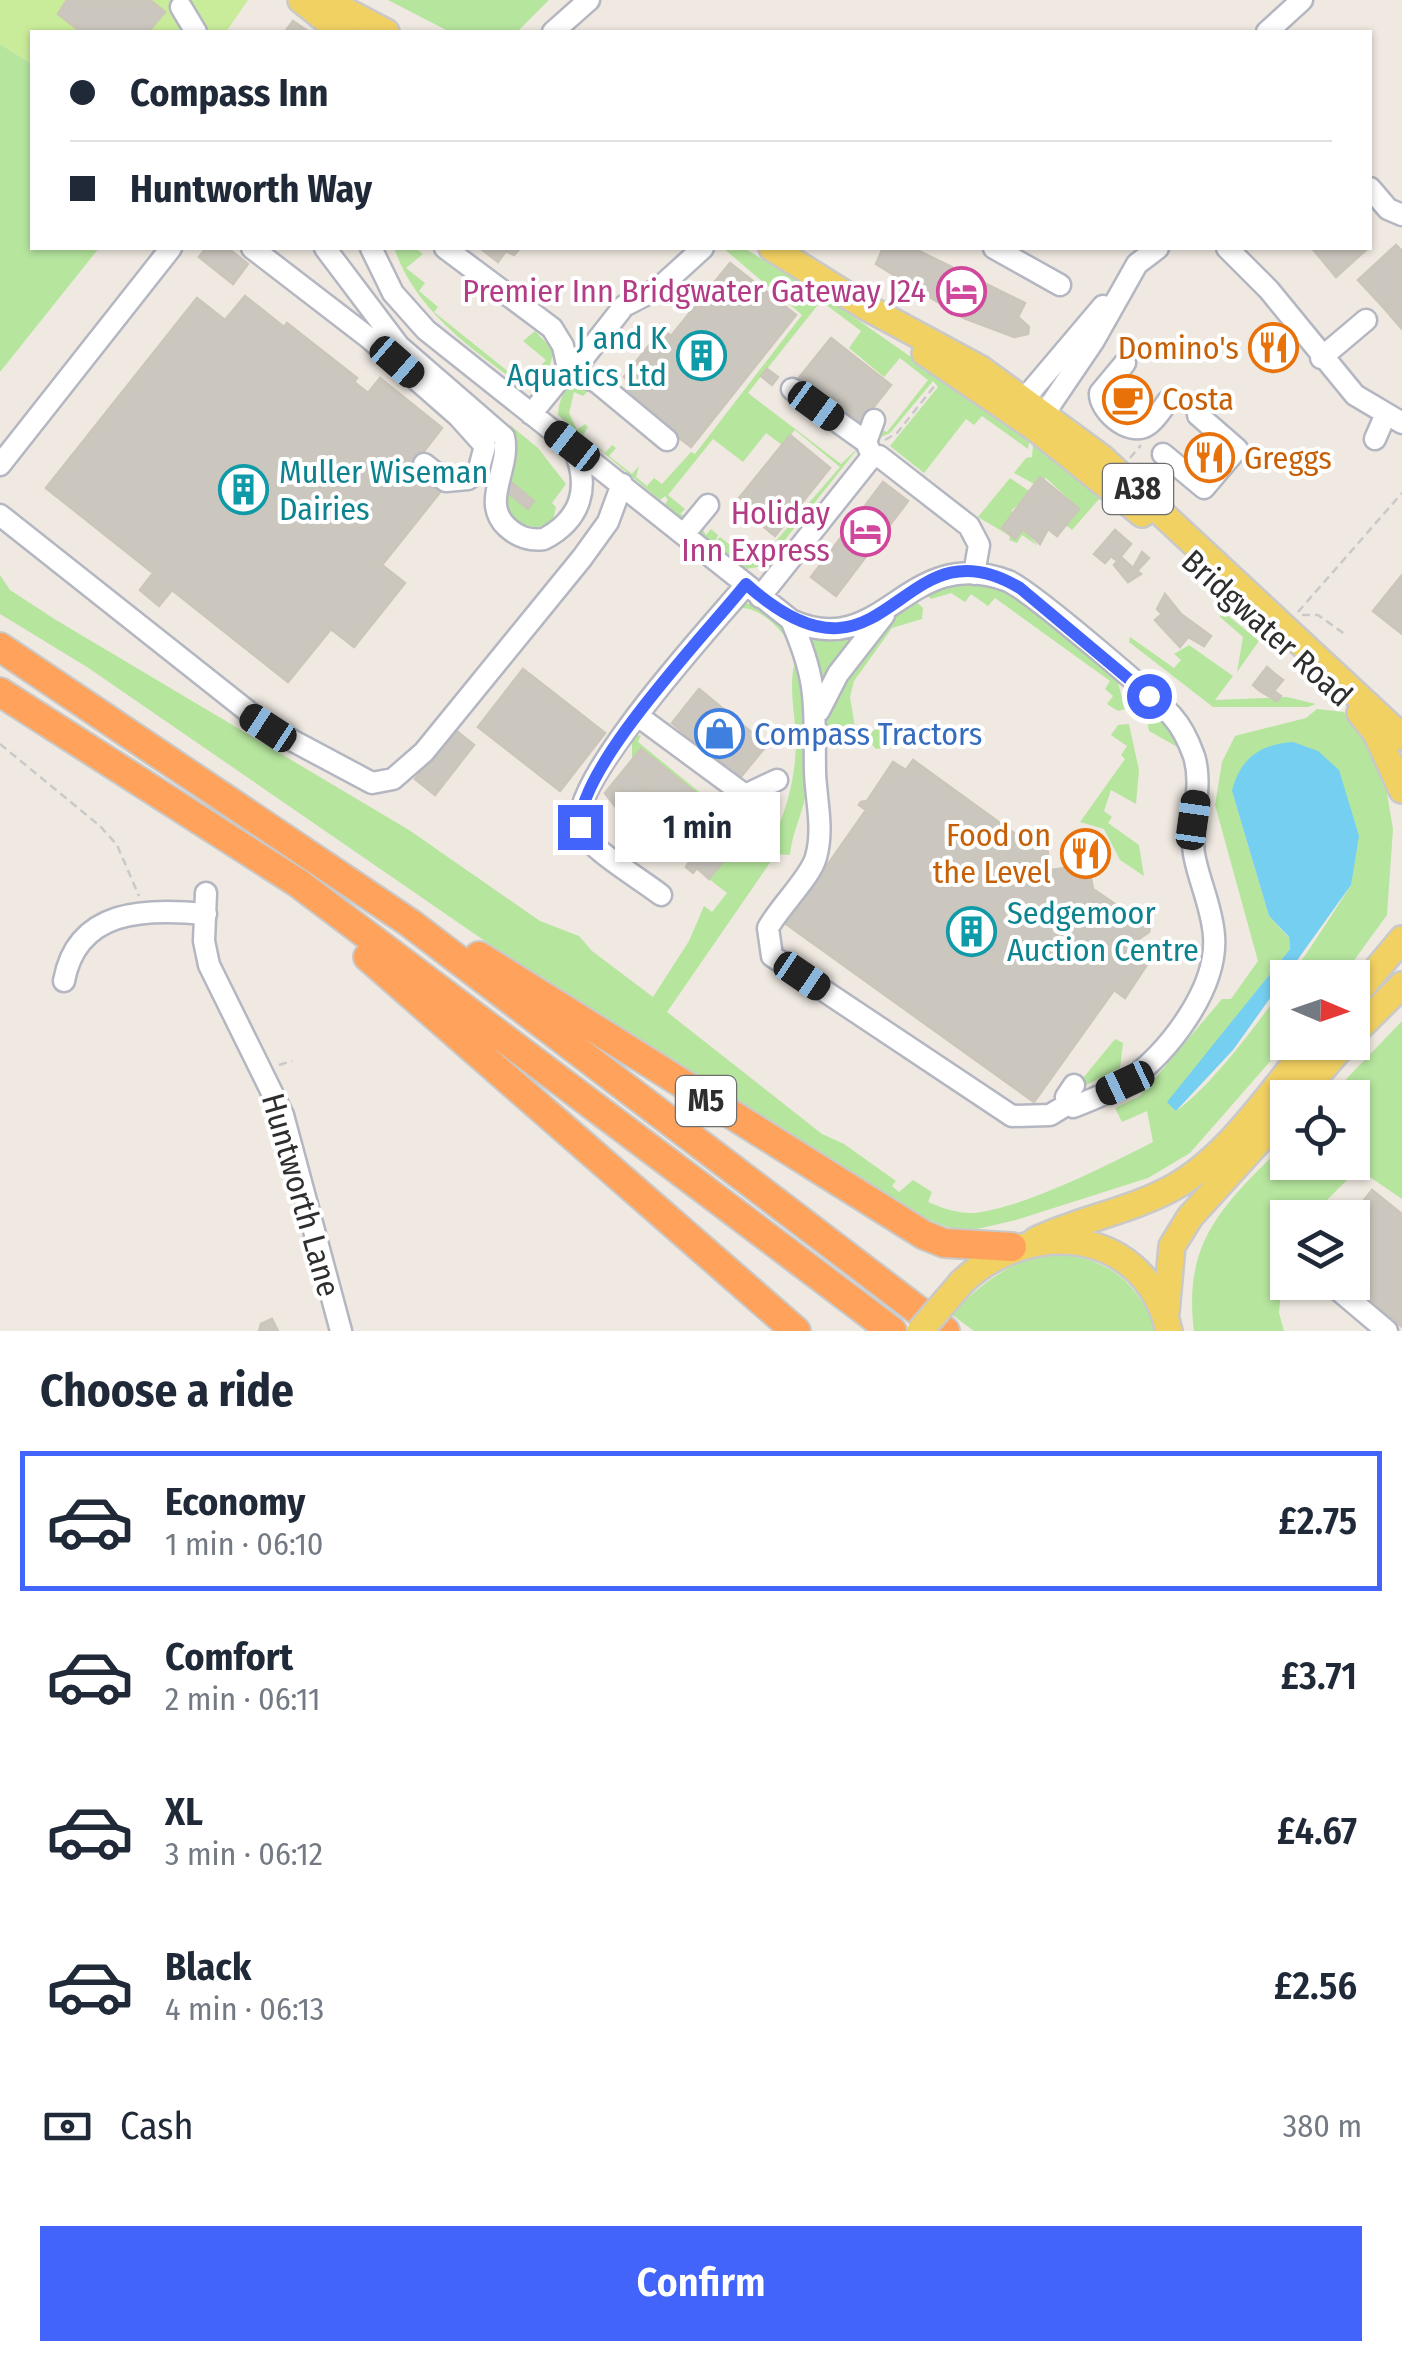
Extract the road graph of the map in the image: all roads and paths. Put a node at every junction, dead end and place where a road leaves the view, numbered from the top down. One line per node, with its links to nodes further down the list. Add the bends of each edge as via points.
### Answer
1 (301, 0): 7 (main road)
2 (325, 0): 8 (main road)
3 (588, 0): 9 (street)
4 (1302, 0): 10 (street)
5 (181, 8): 6 (street)
6 (195, 30)
7 (338, 30)
8 (382, 30)
9 (554, 30)
10 (1269, 30)
11 (1372, 190): 12 (street)
12 (1402, 215)
13 (169, 250): 43 (street)
14 (255, 250): 44 (street, via 458,416 486,446)
15 (327, 250): 47 (street, via 399,346 504,437 507,459)
16 (372, 250): 26 (street, via 393,292)
17 (382, 250): 26 (street)
18 (448, 250): 29 (street, via 552,328)
19 (701, 250): 29 (street, via 659,288 624,306)
20 (775, 250): 33 (main road, Bridgwater Road / A38, via 936,342)
21 (998, 250): 24 (street)
22 (1228, 250): 27 (street)
23 (1134, 263): 33 (street)
24 (1060, 284)
25 (1366, 320): 27 (street)
26 (426, 330): 32 (street)
27 (1322, 358): 36 (street, via 1355,395)
28 (1125, 364): 31 (street, via 1100,392 1102,405 1123,424 1149,424)
29 (571, 369): 32 (street); 38 (street)
30 (792, 389): 40 (street)
31 (1168, 401)
32 (531, 414): 39 (street)
33 (1029, 414): 60 (main road, Bridgwater Road / A38, via 1152,501); 63 (main road, Bridgwater Road / A38, via 1346,698 1376,732)
34 (1198, 415): 41 (street, via 1237,449 1204,488)
35 (874, 420): 40 (street)
36 (1393, 420): 37 (street)
37 (1375, 438)
38 (667, 440)
39 (572, 446): 45 (street); 47 (street, via 585,486 552,534 527,540 498,518)
40 (869, 450): 51 (street, via 959,509 980,546); 52 (street)
41 (1163, 454)
42 (424, 464): 44 (street, via 446,482)
43 (0, 465)
44 (478, 472): 47 (street)
45 (622, 484): 49 (street, via 608,522 582,558 424,752 382,782 341,769 244,712); 50 (street)
46 (1402, 493): 55 (path, via 1296,615 1318,614)
47 (494, 506)
48 (708, 506): 50 (street)
49 (0, 514)
50 (684, 534): 52 (street)
51 (974, 574): 53 (street, via 934,578); 58 (street, via 1020,588 1170,714 1198,774 1192,834 1214,937 1210,973 1173,1035 1125,1083 1075,1097 1050,1115 1012,1116 772,956 768,928 816,860)
52 (753, 591): 54 (street); 59 (street, via 672,661)
53 (890, 606): 54 (street, via 844,631); 58 (street, via 838,674)
54 (790, 620): 58 (street, via 811,666)
55 (1346, 635)
56 (0, 647): 67 (highway, M5)
57 (0, 692): 64 (highway, M5)
58 (818, 713)
59 (638, 716): 62 (street, via 746,795); 65 (street, via 595,775 580,827)
60 (1402, 737)
61 (0, 744): 66 (path, via 117,845)
62 (776, 780)
63 (1402, 790)
64 (298, 884): 81 (highway, M5, via 340,932); 82 (highway, M5)
65 (661, 895)
66 (144, 907)
67 (410, 924): 77 (highway, M5, via 476,954 924,1235 944,1243); 84 (highway, M5)
68 (1402, 939): 69 (main road)
69 (1370, 977)
70 (64, 981): 80 (street, Huntworth Lane, via 68,956 84,935 109,920 206,904 210,964 283,1115)
71 (1402, 985): 72 (main road)
72 (1370, 1017)
73 (1298, 1060): 77 (main road, via 1192,1175 1159,1195)
74 (1331, 1060): 75 (main road)
75 (1313, 1080)
76 (1270, 1128): 79 (main road, via 1172,1246)
77 (1024, 1244): 79 (main road, via 1083,1242 1110,1253 1149,1286); 83 (main road, bridge, via 982,1263)
78 (1350, 1300): 85 (street)
79 (1168, 1324)
80 (341, 1331)
81 (796, 1331)
82 (892, 1331)
83 (920, 1331)
84 (944, 1331)
85 (1387, 1331)

